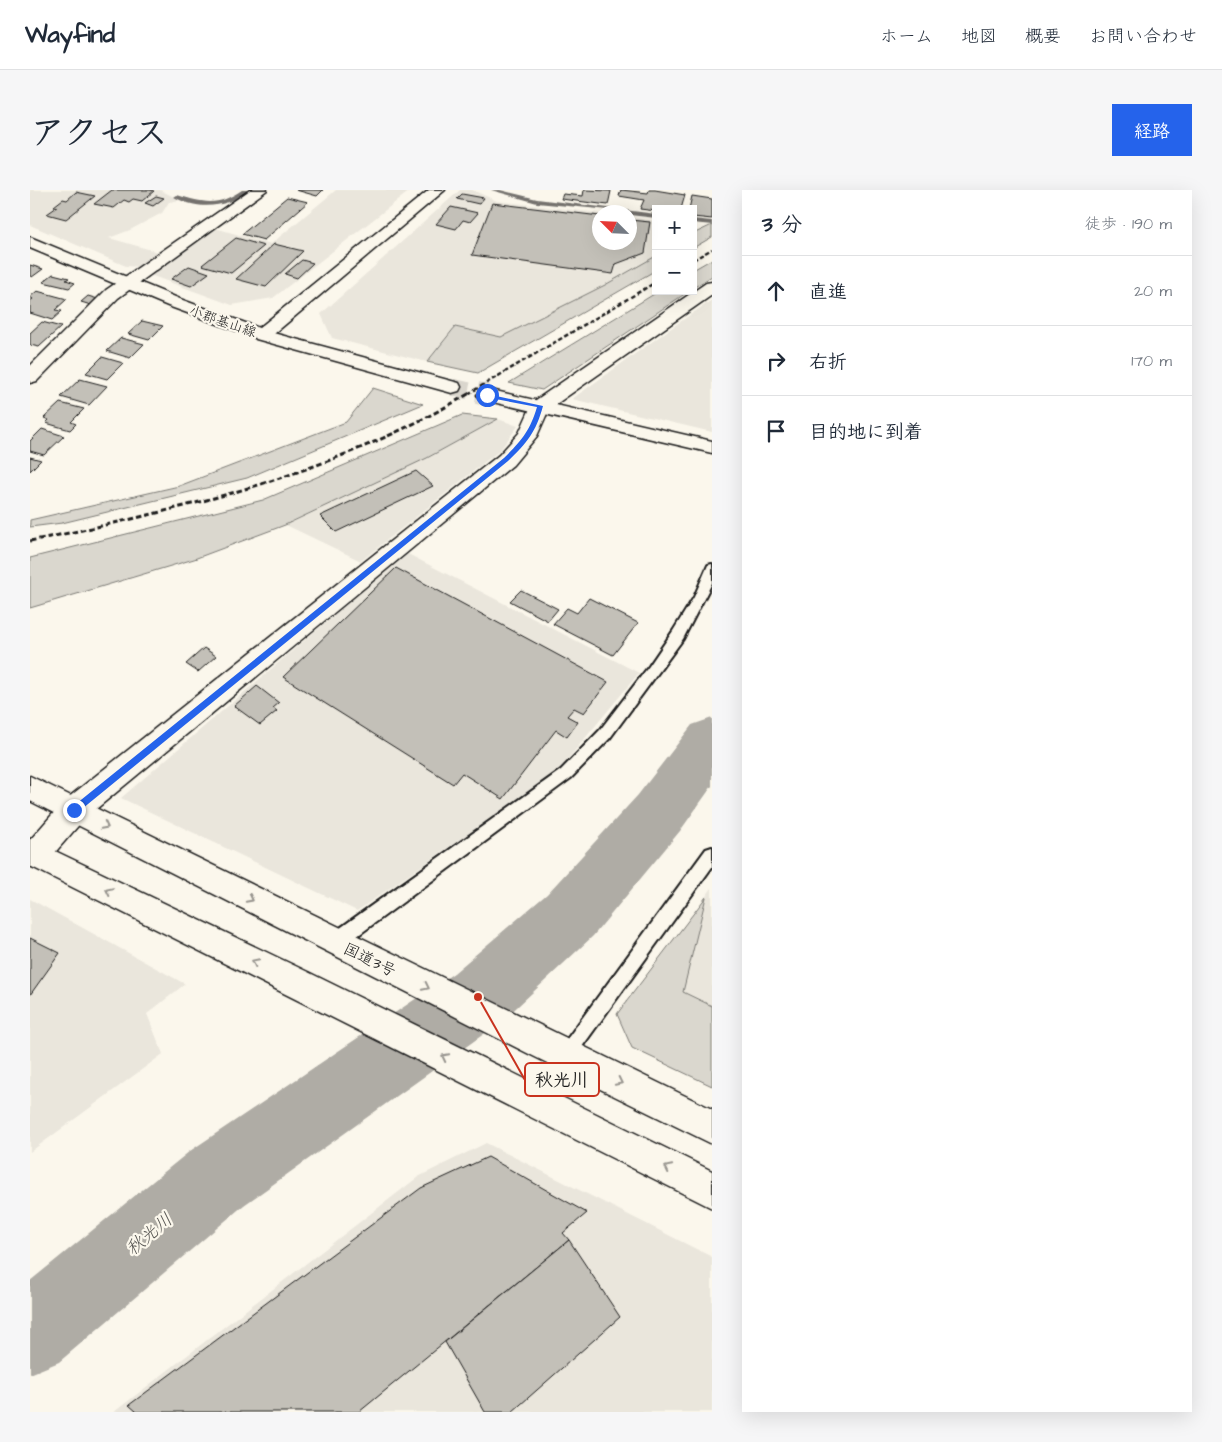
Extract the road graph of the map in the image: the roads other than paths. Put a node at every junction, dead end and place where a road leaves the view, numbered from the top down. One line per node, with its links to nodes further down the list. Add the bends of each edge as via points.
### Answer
1 (260, 190): 4 (main road)
2 (438, 190): 6 (main road, 小郡基山線)
3 (30, 242): 4 (main road, 小郡基山線)
4 (127, 284): 6 (main road, 小郡基山線); 7 (main road)
5 (712, 287): 11 (main road)
6 (262, 335): 9 (main road)
7 (38, 358): 8 (main road)
8 (30, 377)
9 (452, 387)
10 (487, 395): 11 (main road)
11 (540, 406): 12 (main road); 15 (main road, via 526,440 506,460)
12 (712, 447)
13 (712, 568): 18 (lane, via 700,597 654,670 605,734 566,774)
14 (30, 788): 15 (main road, 国道3号)
15 (74, 810): 16 (main road); 18 (main road, 国道3号, one-way to 18)
16 (32, 854): 21 (main road, one-way to 16)
17 (712, 854): 19 (lane, via 686,892)
18 (343, 946): 19 (main road, 国道3号, one-way to 19)
19 (554, 1050): 20 (main road, 国道3号, one-way to 20)
20 (712, 1127)
21 (712, 1190)

